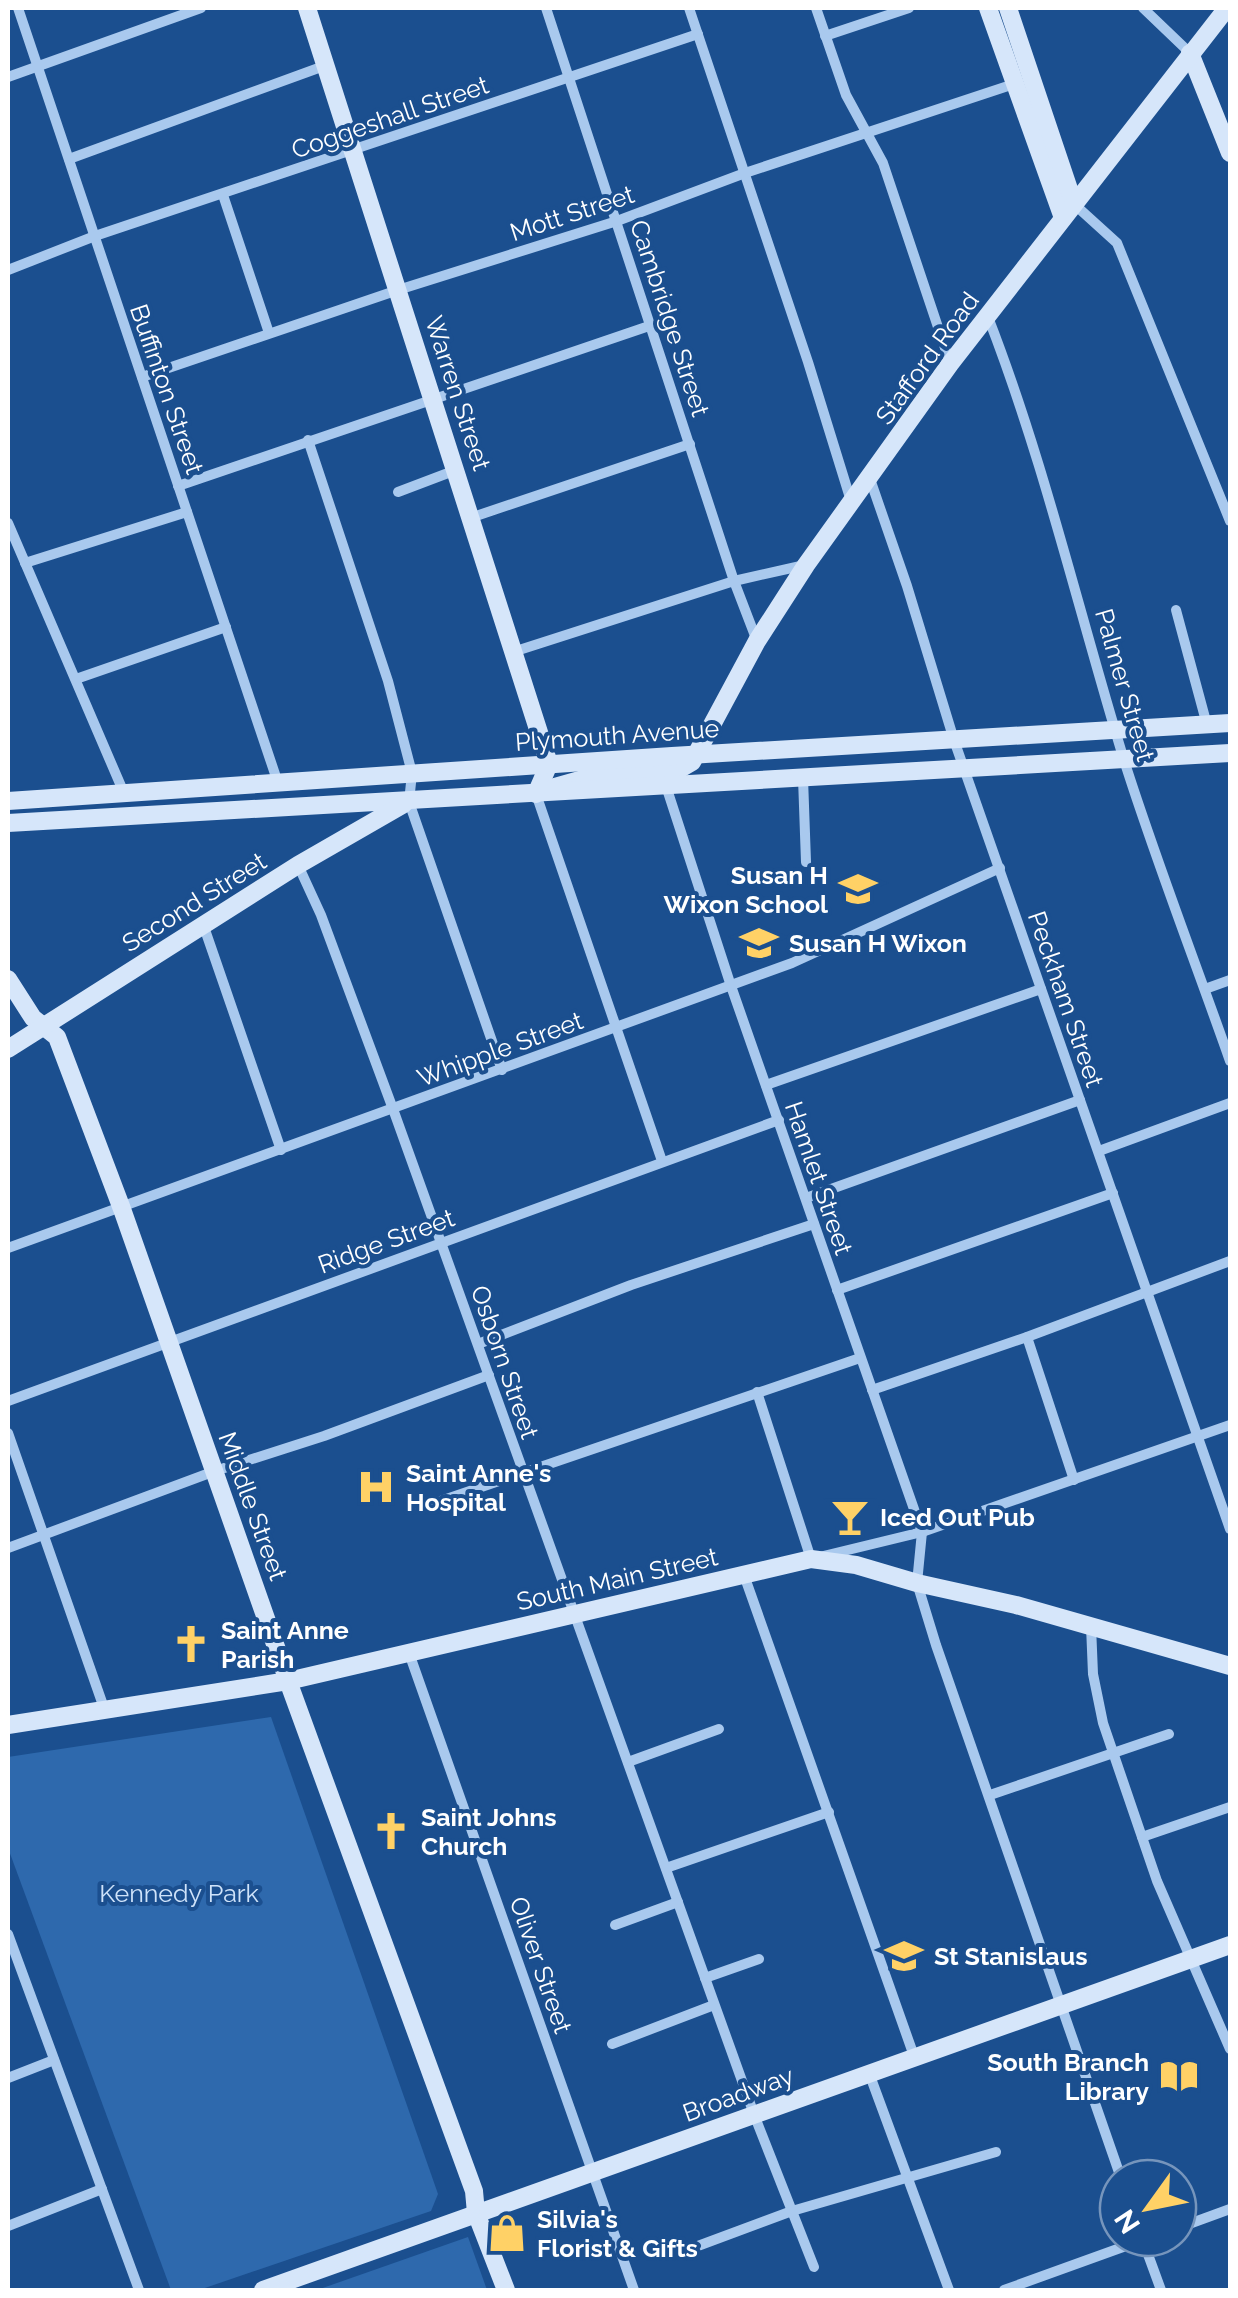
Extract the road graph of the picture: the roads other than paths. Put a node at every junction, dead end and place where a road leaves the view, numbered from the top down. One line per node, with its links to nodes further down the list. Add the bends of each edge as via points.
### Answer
1 (18, 8): 15 (street, Buffinton Street)
2 (201, 8): 15 (street)
3 (546, 8): 18 (street, Cambridge Street)
4 (689, 8): 12 (street)
5 (816, 8): 13 (street)
6 (909, 8): 13 (street)
7 (988, 8): 19 (main road)
8 (1008, 8): 26 (main road)
9 (1143, 8): 14 (street)
10 (1227, 8): 14 (main road, Stafford Road)
11 (313, 9): 16 (main road, Warren Street)
12 (698, 34): 18 (street, Coggeshall Street); 24 (street)
13 (825, 36): 20 (street)
14 (1190, 53): 22 (main road); 26 (main road, Stafford Road)
15 (38, 65): 17 (street); 23 (street, Buffinton Street)
16 (324, 66): 21 (main road, Warren Street); 23 (street)
17 (8, 77)
18 (570, 78): 21 (street, Coggeshall Street); 27 (street, Cambridge Street)
19 (1014, 84): 20 (street, Mott Street); 26 (main road)
20 (864, 133): 24 (street, Mott Street); 34 (street, via 882,163)
21 (352, 151): 25 (street, Coggeshall Street); 30 (main road, Warren Street)
22 (1230, 153)
23 (69, 159): 28 (street, Buffinton Street)
24 (745, 174): 27 (street, Mott Street); 43 (street)
25 (223, 195): 28 (street, Coggeshall Street); 33 (street)
26 (1069, 211): 31 (main road, Stafford Road); 46 (street, via 1118,243)
27 (617, 220): 30 (street, Mott Street); 32 (street, Cambridge Street)
28 (95, 236): 29 (street, Coggeshall Street); 35 (street, Buffinton Street)
29 (8, 270)
30 (398, 290): 33 (street, Mott Street); 36 (main road, Warren Street)
31 (988, 317): 34 (main road, Stafford Road); 58 (street, Palmer Street)
32 (652, 325): 36 (street); 38 (street, Cambridge Street)
33 (269, 333): 35 (street, Mott Street)
34 (950, 364): 40 (main road, Stafford Road)
35 (142, 377): 41 (street, Buffinton Street)
36 (433, 397): 37 (street); 39 (main road, Warren Street)
37 (308, 440): 41 (street); 65 (street)
38 (690, 444): 45 (street); 50 (street, Cambridge Street)
39 (457, 470): 42 (street); 45 (main road, Warren Street)
40 (870, 480): 43 (main road, Stafford Road); 59 (street, Peckham Street)
41 (178, 486): 44 (street, Buffinton Street)
42 (398, 492)
43 (852, 504): 49 (main road, Stafford Road)
44 (188, 512): 48 (street); 52 (street, Buffinton Street)
45 (472, 517): 54 (main road, Warren Street)
46 (1230, 521)
47 (8, 524): 48 (street)
48 (25, 563): 55 (street)
49 (806, 565): 50 (street); 53 (main road, Stafford Road)
50 (734, 582): 53 (street, Cambridge Street); 54 (street)
51 (1176, 610): 57 (street)
52 (226, 627): 55 (street); 67 (street, Buffinton Street)
53 (758, 642): 61 (main road, Stafford Road)
54 (516, 650): 63 (main road, Warren Street)
55 (76, 679): 69 (street)
56 (1230, 724): 57 (main road, Plymouth Avenue)
57 (1208, 725): 58 (main road, Plymouth Avenue)
58 (1117, 730): 59 (main road, Plymouth Avenue); 62 (street, Palmer Street)
59 (954, 740): 61 (main road, Plymouth Avenue); 64 (street, Peckham Street)
60 (1230, 753): 62 (main road)
61 (694, 755): 63 (main road, Plymouth Avenue); 70 (main road, via 680,769 600,774)
62 (1124, 759): 64 (main road); 81 (street, Palmer Street)
63 (549, 764): 65 (main road, Plymouth Avenue); 70 (main road)
64 (964, 768): 66 (main road); 76 (street, Peckham Street)
65 (412, 774): 67 (main road, Plymouth Avenue); 72 (street)
66 (802, 778): 68 (main road); 74 (street)
67 (278, 783): 69 (main road, Plymouth Avenue)
68 (666, 786): 70 (main road); 80 (street, Hamlet Street)
69 (124, 793): 71 (main road, Plymouth Avenue)
70 (536, 794): 72 (main road); 84 (street)
71 (8, 802)
72 (409, 802): 73 (main road); 75 (main road, Second Street); 87 (street)
73 (8, 823)
74 (806, 862)
75 (298, 866): 77 (main road, Second Street); 91 (street, Osborn Street)
76 (1000, 868): 80 (street, Whipple Street); 82 (street, Peckham Street)
77 (203, 924): 83 (main road, Second Street); 93 (street)
78 (8, 979): 83 (main road, Middle Street)
79 (1230, 980): 81 (street)
80 (732, 986): 84 (street, Whipple Street); 88 (street, Hamlet Street)
81 (1205, 988): 86 (street, Palmer Street)
82 (1042, 989): 88 (street); 89 (street, Peckham Street)
83 (45, 1026): 85 (main road, Second Street); 98 (main road, Middle Street, via 57,1037)
84 (614, 1028): 87 (street, Whipple Street); 95 (street)
85 (8, 1049)
86 (1230, 1061)
87 (502, 1070): 91 (street, Whipple Street)
88 (766, 1085): 92 (street, Hamlet Street)
89 (1080, 1100): 94 (street, Peckham Street); 97 (street)
90 (1230, 1103): 94 (street)
91 (393, 1110): 93 (street, Whipple Street); 100 (street, Osborn Street)
92 (778, 1120): 95 (street, Ridge Street); 97 (street, Hamlet Street)
93 (281, 1150): 98 (street, Whipple Street)
94 (1099, 1151): 96 (street, Peckham Street)
95 (662, 1161): 100 (street, Ridge Street)
96 (1114, 1192): 103 (street); 104 (street, Peckham Street)
97 (806, 1198): 99 (street, Hamlet Street)
98 (122, 1209): 101 (street, Whipple Street); 106 (main road, Middle Street)
99 (814, 1224): 103 (street, Hamlet Street); 107 (street)
100 (441, 1242): 106 (street, Ridge Street); 107 (street, Osborn Street)
101 (8, 1248)
102 (1230, 1261): 104 (street)
103 (837, 1290): 108 (street, Hamlet Street)
104 (1146, 1290): 105 (street); 115 (street, Peckham Street)
105 (1027, 1337): 110 (street); 118 (street)
106 (168, 1344): 112 (street, Ridge Street); 116 (main road, Middle Street)
107 (478, 1344): 109 (street, Osborn Street)
108 (860, 1358): 110 (street, Hamlet Street); 111 (street)
109 (489, 1376): 116 (street); 117 (street, Osborn Street)
110 (872, 1390): 121 (street, Hamlet Street)
111 (757, 1392): 117 (street); 124 (street)
112 (8, 1401)
113 (1230, 1424): 115 (street)
114 (8, 1433): 122 (street)
115 (1198, 1437): 118 (street); 120 (street, Peckham Street)
116 (215, 1471): 122 (street); 131 (main road, Middle Street)
117 (523, 1474): 119 (street); 127 (street, Osborn Street)
118 (1074, 1480): 121 (street)
119 (420, 1508)
120 (1230, 1529)
121 (922, 1532): 124 (street); 126 (street, Hamlet Street)
122 (44, 1535): 123 (street); 132 (street)
123 (8, 1548)
124 (811, 1559): 125 (main road, South Main Street); 126 (main road, South Main Street)
125 (744, 1575): 127 (main road, South Main Street); 140 (street)
126 (917, 1584): 128 (main road, South Main Street); 138 (street)
127 (576, 1614): 129 (main road, South Main Street); 137 (street, Osborn Street)
128 (1091, 1626): 130 (main road, South Main Street); 136 (street, via 1098,1702)
129 (410, 1653): 131 (main road, South Main Street); 161 (street, Oliver Street)
130 (1230, 1666)
131 (288, 1680): 132 (main road, South Main Street); 166 (main road, Middle Street, via 474,2190)
132 (104, 1708): 133 (main road, South Main Street)
133 (8, 1725)
134 (718, 1729): 137 (street)
135 (1169, 1734): 136 (street)
136 (1114, 1753): 138 (street); 141 (street)
137 (628, 1762): 142 (street, Osborn Street)
138 (990, 1795): 151 (street)
139 (1230, 1807): 141 (street)
140 (829, 1812): 142 (street); 154 (street)
141 (1142, 1838): 148 (street)
142 (666, 1868): 143 (street, Osborn Street)
143 (678, 1902): 144 (street); 149 (street, Osborn Street)
144 (615, 1925)
145 (8, 1934): 155 (street)
146 (1230, 1945): 148 (main road, Broadway)
147 (760, 1959): 149 (street)
148 (1189, 1959): 151 (main road, Broadway); 153 (street)
149 (705, 1978): 150 (street, Osborn Street)
150 (714, 2005): 152 (street); 158 (street, Osborn Street)
151 (1059, 2006): 154 (main road, Broadway); 160 (street)
152 (612, 2044)
153 (1230, 2049)
154 (914, 2056): 156 (main road, Broadway)
155 (54, 2060): 157 (street); 163 (street)
156 (870, 2073): 158 (main road, Broadway); 162 (street)
157 (8, 2078)
158 (755, 2117): 161 (main road, Broadway); 165 (street, Osborn Street)
159 (996, 2152): 162 (street)
160 (1114, 2158)
161 (591, 2172): 166 (main road, Broadway); 176 (street, Oliver Street)
162 (908, 2178): 165 (street); 177 (street)
163 (102, 2189): 168 (street); 173 (street)
164 (1230, 2210): 167 (street)
165 (792, 2212): 169 (street); 172 (street, Osborn Street)
166 (476, 2213): 174 (main road, Broadway); 175 (main road, Middle Street)
167 (1198, 2221)
168 (8, 2226)
169 (680, 2253)
170 (1098, 2256): 178 (street)
171 (1150, 2258): 179 (street)
172 (814, 2268)
173 (140, 2290)
174 (263, 2290)
175 (506, 2290)
176 (634, 2290)
177 (949, 2290)
178 (1004, 2290)
179 (1160, 2290)

